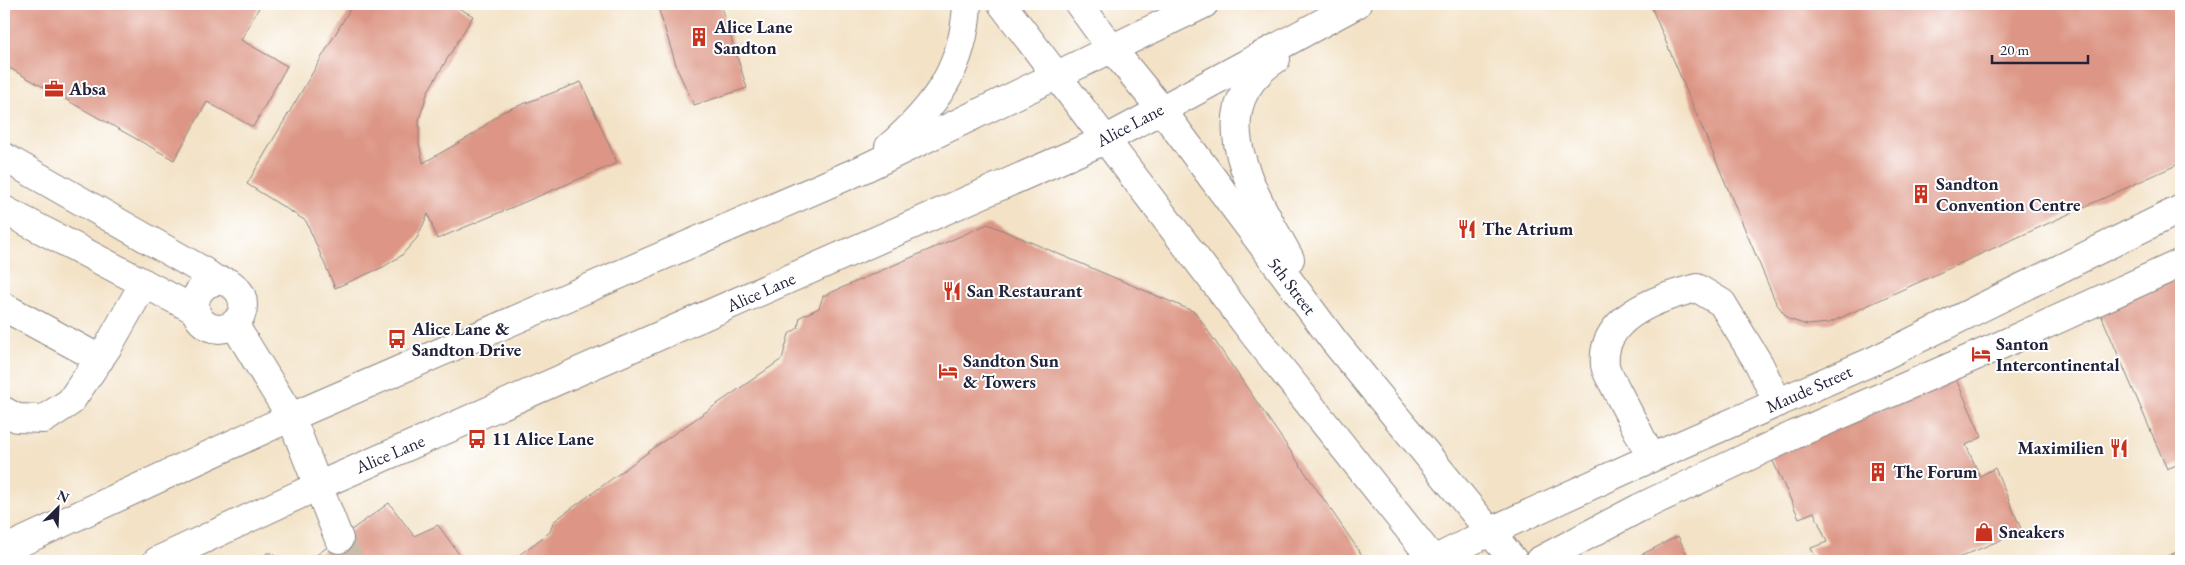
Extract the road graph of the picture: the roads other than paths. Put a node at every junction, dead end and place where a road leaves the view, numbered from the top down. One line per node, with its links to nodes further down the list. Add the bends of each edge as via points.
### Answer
1 (967, 4): 11 (street, via 960,49 943,89 913,126)
2 (1002, 4): 7 (street)
3 (1079, 4): 6 (street, 5th Street)
4 (1204, 4): 6 (street)
5 (1350, 7): 8 (street, Alice Lane); 20 (street, via 1327,27 1259,71 1243,92 1236,124 1247,174)
6 (1112, 49): 7 (street); 8 (street, 5th Street)
7 (1056, 75): 9 (street); 11 (street)
8 (1161, 109): 9 (street, Alice Lane); 20 (street, 5th Street)
9 (1105, 140): 26 (street, Alice Lane); 31 (street)
10 (4, 158): 15 (street)
11 (864, 169): 24 (street)
12 (2181, 209): 22 (street, Maude Street)
13 (4, 210): 16 (street)
14 (2181, 263): 33 (street, Maude Street, via 1794,435 1639,508)
15 (216, 281): 18 (street, via 197,294); 19 (street, via 232,285 241,296 242,312)
16 (144, 283): 18 (street); 21 (street)
17 (4, 307): 21 (street)
18 (194, 310): 19 (street, via 203,324 210,328 226,328)
19 (234, 324): 24 (street)
20 (1334, 342): 27 (street, 5th Street)
21 (104, 352): 23 (street, via 70,402 44,419 17,418)
22 (1778, 403): 25 (street, Maude Street); 25 (street, via 1722,302 1697,288 1669,295 1630,314 1605,347 1605,367)
23 (4, 411)
24 (291, 417): 26 (street); 29 (street)
25 (1651, 458): 27 (street, Maude Street)
26 (320, 485): 28 (street); 30 (street, Alice Lane)
27 (1489, 532): 31 (street, Maude Street); 32 (street, 5th Street)
28 (339, 539)
29 (4, 550)
30 (156, 561)
31 (1433, 561)
32 (1514, 561)
33 (1539, 561)

